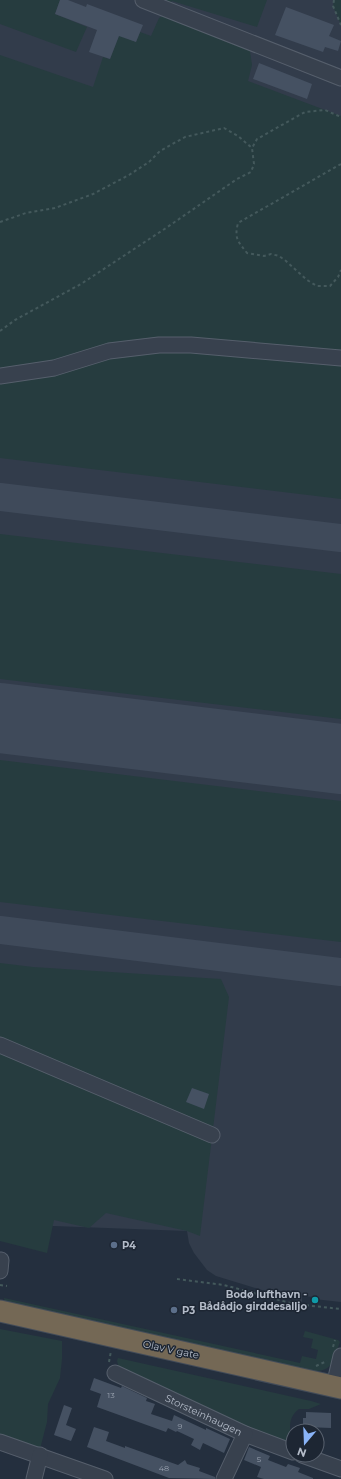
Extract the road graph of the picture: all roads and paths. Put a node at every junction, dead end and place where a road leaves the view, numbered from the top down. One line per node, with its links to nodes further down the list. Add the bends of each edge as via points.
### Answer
1 (142, 0): 4 (street)
2 (334, 0): 3 (path, via 333,6)
3 (341, 25)
4 (341, 78)
5 (341, 117): 6 (path, via 325,110 305,112 257,139)
6 (252, 148): 8 (path, via 224,128 185,137 160,151 149,162 93,194 55,208 26,213); 10 (path, via 254,164 251,172 237,178 81,284)
7 (341, 164): 9 (path, via 238,223 235,233 247,253 279,256 317,286 330,286)
8 (0, 222)
9 (341, 270)
10 (0, 331)
11 (341, 358): 12 (street, via 191,345 159,345 109,351 54,368)
12 (0, 376)
13 (0, 1045): 14 (street)
14 (212, 1135)
15 (0, 1262): 16 (street, via 1,1260)
16 (0, 1271)
17 (177, 1279): 20 (path, via 224,1285 294,1304)
18 (0, 1285): 19 (path)
19 (7, 1286)
20 (341, 1309)
21 (0, 1311): 26 (highway, Olav V gate)
22 (335, 1340): 23 (path)
23 (334, 1356): 24 (path, via 324,1364); 26 (street)
24 (313, 1366)
25 (115, 1373): 27 (street, Storsteinhaugen)
26 (337, 1387)
27 (245, 1434): 29 (street, Storsteinhaugen); 35 (street)
28 (0, 1442): 30 (street)
29 (285, 1449)
30 (40, 1455): 33 (street); 34 (street)
31 (324, 1463): 32 (street)
32 (341, 1469)
33 (34, 1479)
34 (105, 1479)
35 (224, 1479)

